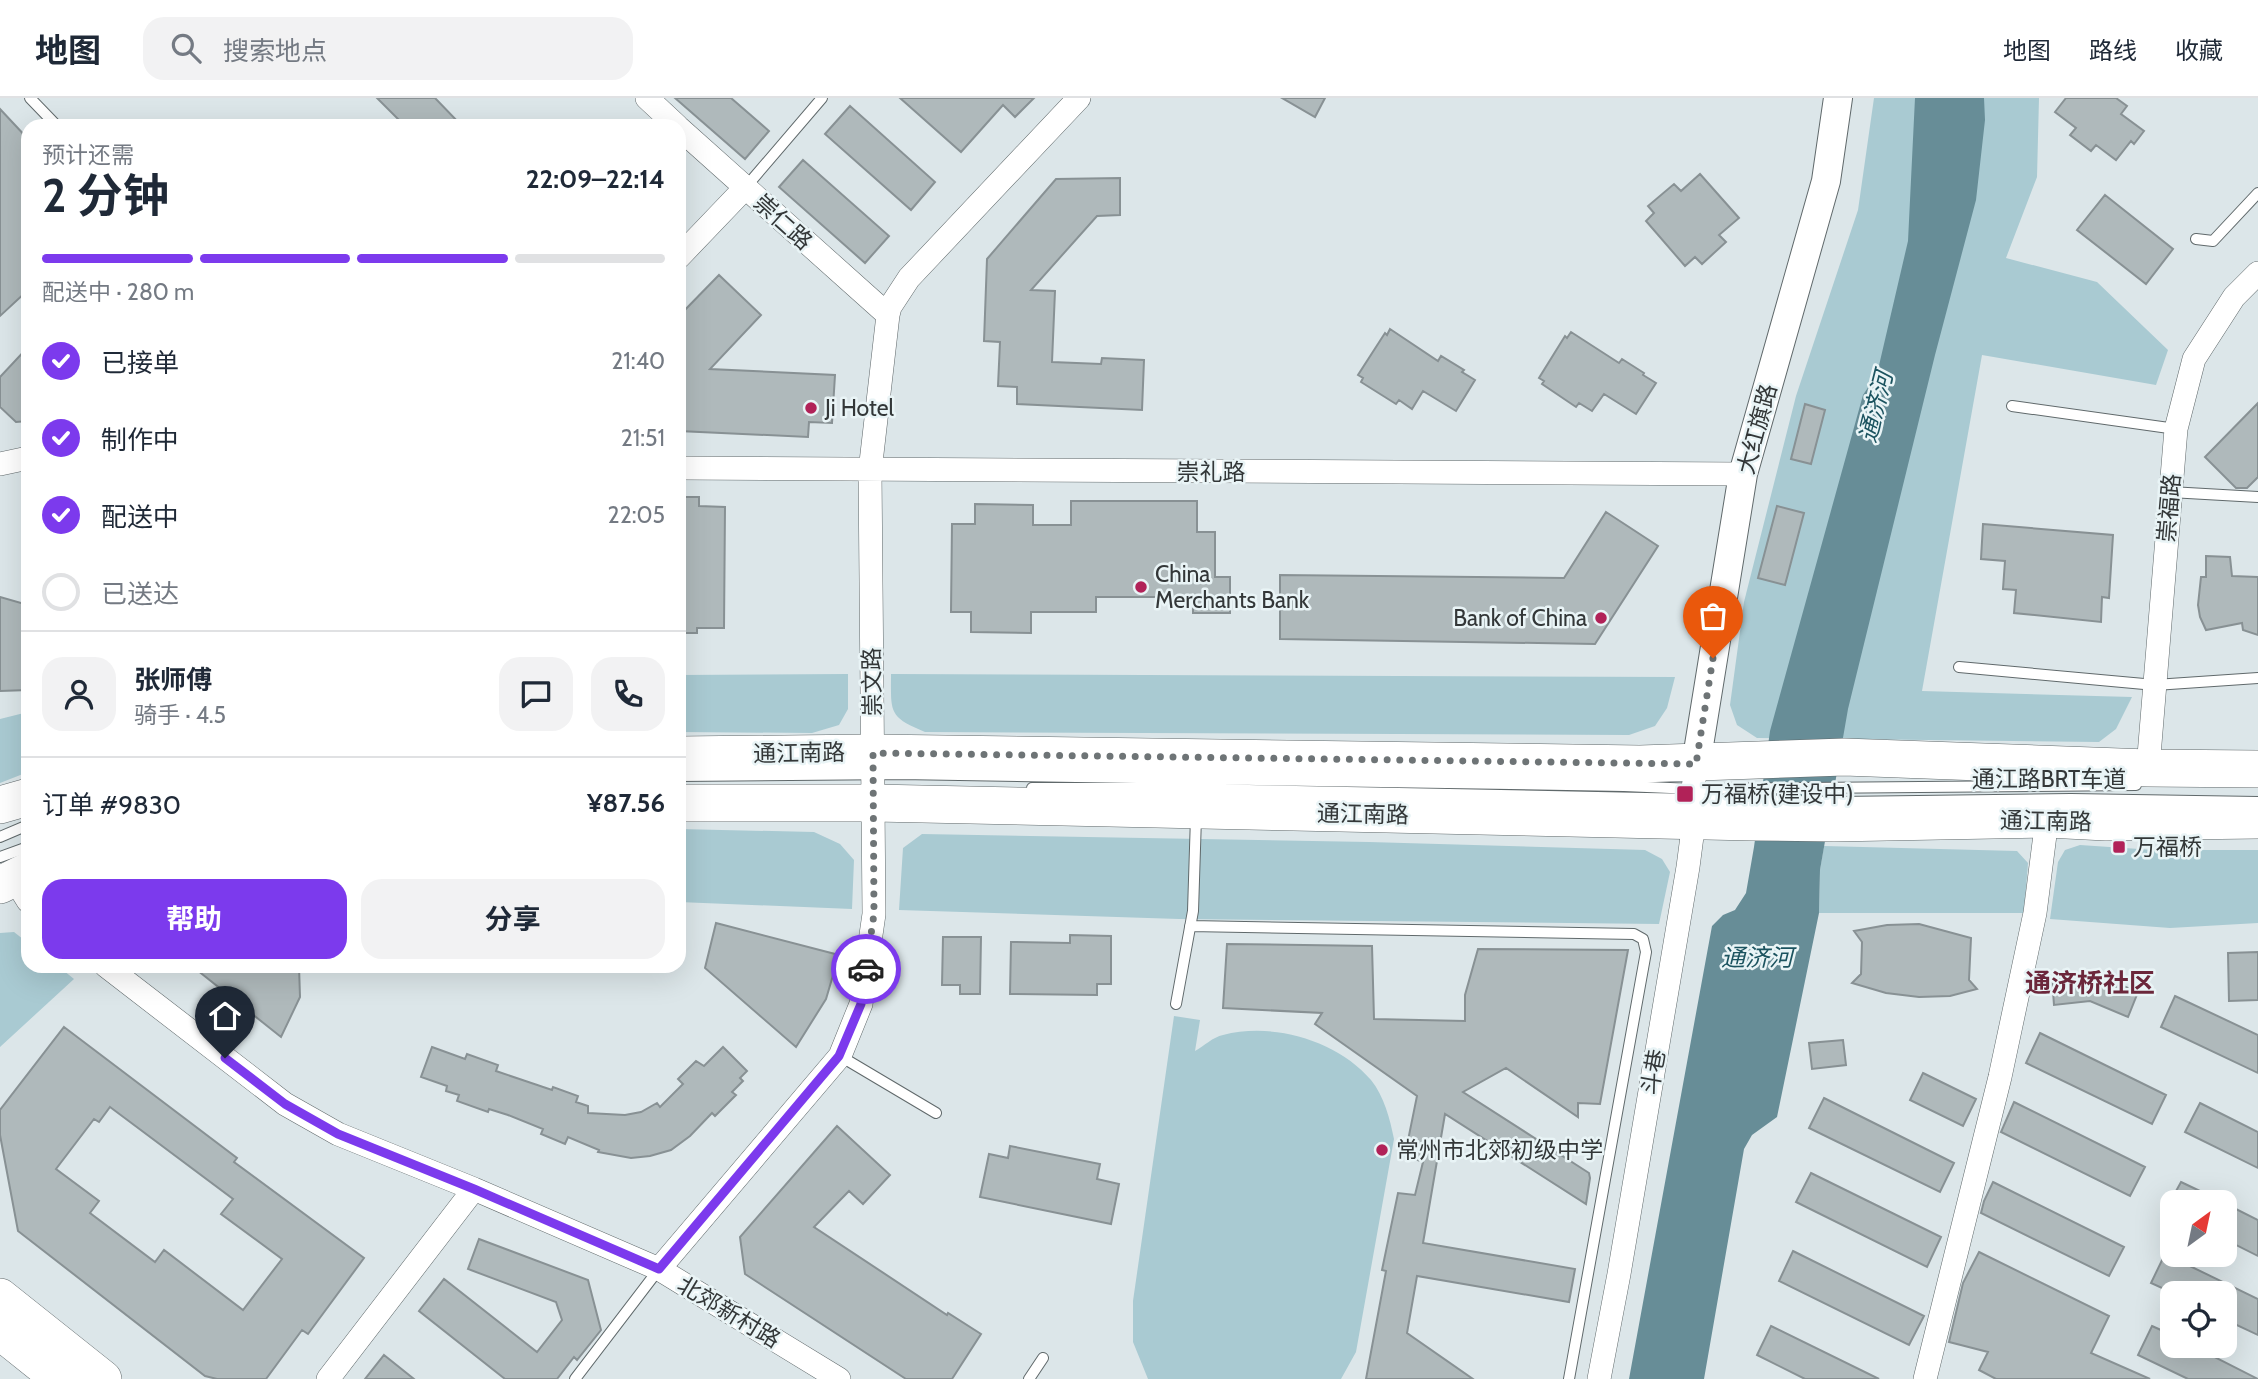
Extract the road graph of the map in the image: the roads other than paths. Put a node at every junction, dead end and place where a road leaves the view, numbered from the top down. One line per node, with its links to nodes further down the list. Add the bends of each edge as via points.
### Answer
1 (30, 98): 6 (lane)
2 (647, 98): 7 (street, 崇仁路)
3 (822, 98): 9 (lane)
4 (1079, 98): 14 (street, 崇文路, via 909,278)
5 (1838, 98): 21 (street, 大红旗路, via 1826,181)
6 (50, 119)
7 (669, 119)
8 (686, 134): 9 (street, 崇仁路)
9 (745, 188): 12 (street); 14 (street, 崇仁路)
10 (2258, 193): 11 (lane, via 2213,241)
11 (2196, 239)
12 (686, 250)
13 (2258, 273): 16 (street, 崇福路, via 2234,297 2194,359)
14 (888, 315): 20 (street, 崇文路)
15 (2012, 406): 16 (lane)
16 (2176, 429): 22 (street, 崇福路)
17 (21, 460): 18 (street)
18 (0, 464)
19 (686, 468): 20 (street, 崇礼路)
20 (870, 471): 21 (street, 崇礼路); 32 (street, 崇文路)
21 (1743, 474): 36 (street, 大红旗路)
22 (2170, 492): 23 (lane); 26 (street, 崇福路)
23 (2258, 498)
24 (1959, 667): 26 (lane)
25 (2258, 678): 26 (lane)
26 (2155, 685): 31 (street, 崇福路)
27 (686, 756): 32 (main road, 通江南路)
28 (2000, 762): 31 (main road); 38 (main road); 41 (lane)
29 (2258, 769): 31 (main road)
30 (686, 776): 32 (lane)
31 (2148, 776): 41 (lane, 通江路BRT车道)
32 (874, 782): 36 (main road, 通江南路); 39 (main road, 通江南路); 43 (main road, 通江南路); 50 (street, 崇文路, via 874,914 861,1004)
33 (686, 786): 34 (lane)
34 (762, 787)
35 (1013, 788): 36 (lane)
36 (1694, 793): 37 (main road, 通江南路); 37 (main road, 通江南路); 43 (main road, 通江南路); 64 (street, 斗巷)
37 (1748, 793): 38 (main road); 38 (main road)
38 (1841, 793): 40 (lane, 通江路BRT车道); 41 (main road, 通江南路)
39 (686, 802)
40 (2258, 802)
41 (2041, 803): 44 (main road, 通江南路, via 2106,822); 65 (street, via 2035,913 2003,1064)
42 (21, 805): 46 (main road)
43 (1196, 811): 47 (lane)
44 (2258, 820)
45 (21, 826): 46 (lane)
46 (3, 827)
47 (1190, 926): 49 (lane); 63 (lane, via 1634,934 1643,939 1646,952)
48 (115, 973): 52 (street, 北郊新村路, via 285,1104 338,1134)
49 (1176, 1004)
50 (839, 1056): 51 (lane); 53 (street, 崇文路)
51 (936, 1113)
52 (474, 1189): 53 (street, 北郊新村路); 59 (street)
53 (659, 1269): 60 (lane); 61 (street, 北郊新村路)
54 (0, 1297): 58 (main road)
55 (0, 1331): 57 (main road)
56 (1043, 1358): 62 (lane)
57 (60, 1379)
58 (103, 1379)
59 (328, 1379)
60 (575, 1379)
61 (839, 1379)
62 (1029, 1379)
63 (1569, 1379)
64 (1599, 1379)
65 (1925, 1379)

